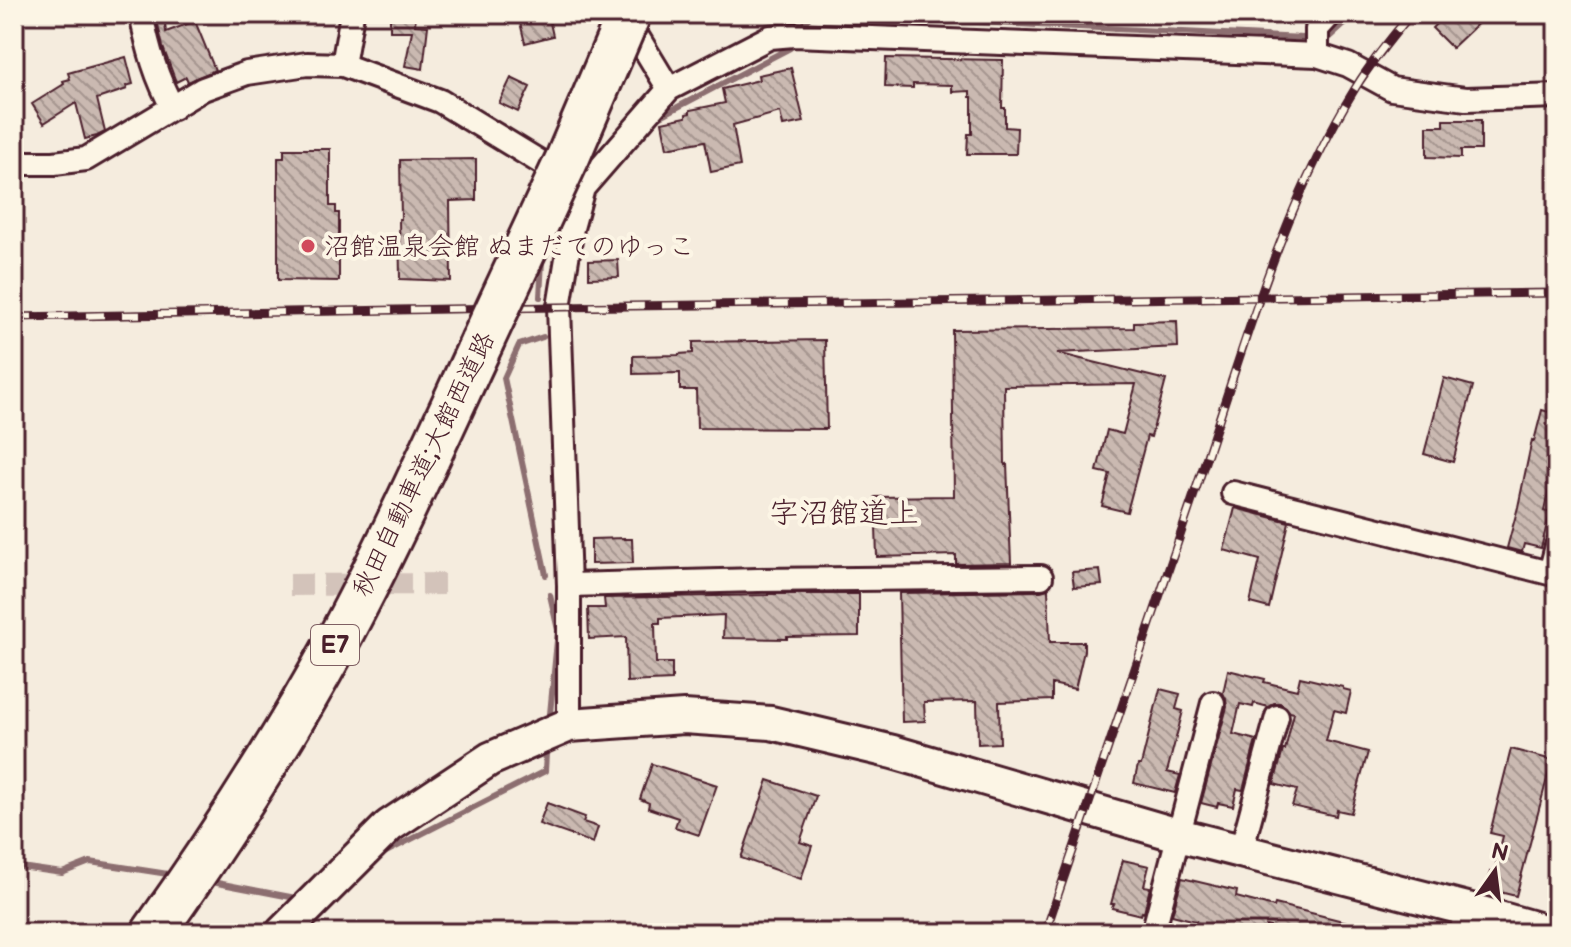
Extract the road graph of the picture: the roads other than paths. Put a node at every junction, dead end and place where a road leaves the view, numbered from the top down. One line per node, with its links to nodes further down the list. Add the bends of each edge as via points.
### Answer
1 (141, 14): 9 (street, via 151,61)
2 (352, 14): 6 (street)
3 (626, 14): 7 (street); 23 (highway, 秋田自動車道;大館西道路 / E7, bridge, via 568,157 336,644 253,785)
4 (1331, 14): 5 (street, via 1317,29)
5 (1317, 55): 7 (street, via 794,35 770,37); 8 (street, via 1392,89 1466,99)
6 (343, 65): 9 (street, via 247,73 203,89); 11 (street, via 440,101)
7 (669, 89): 11 (street)
8 (1557, 96)
9 (173, 108): 10 (street, via 86,159)
10 (14, 163)
11 (583, 188): 16 (street, via 559,307)
12 (1233, 493): 14 (street)
13 (1557, 546): 14 (street)
14 (1554, 574)
15 (1041, 577): 16 (street)
16 (569, 585): 19 (street)
17 (1213, 703): 20 (street)
18 (1277, 717): 21 (street)
19 (569, 725): 20 (street, via 684,717 771,723 893,752); 24 (street, via 490,759 389,826)
20 (1178, 835): 21 (street); 25 (street)
21 (1241, 851): 22 (street)
22 (1464, 921): 26 (street)
23 (155, 931)
24 (282, 933)
25 (1153, 933)
26 (1551, 933)

